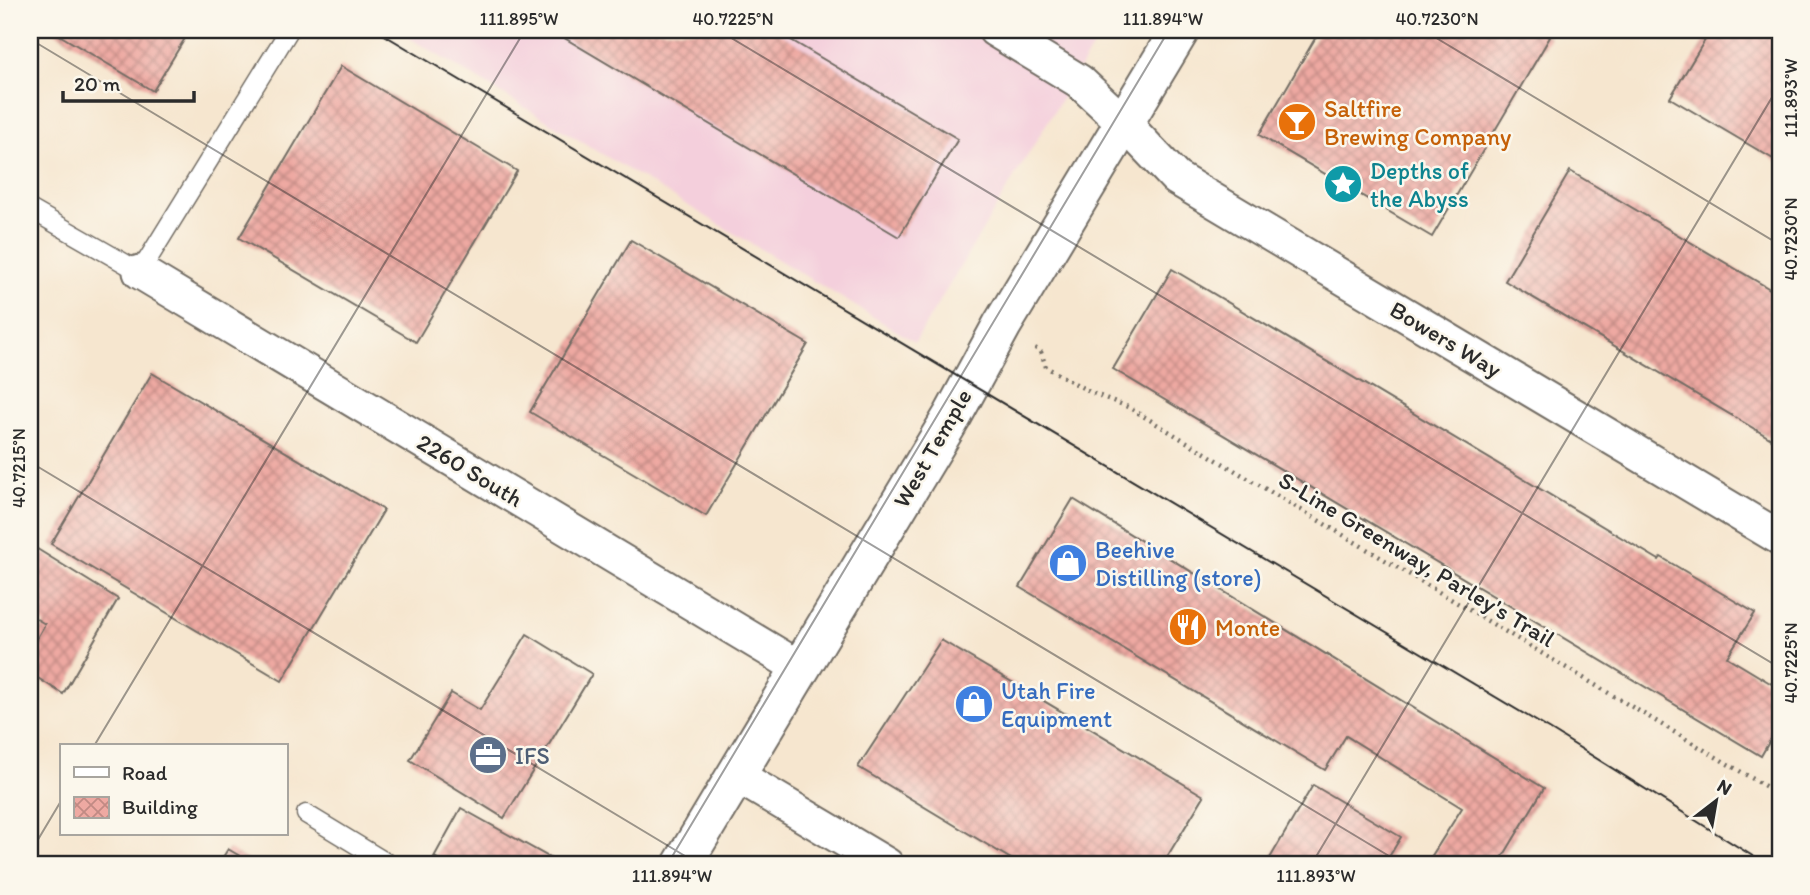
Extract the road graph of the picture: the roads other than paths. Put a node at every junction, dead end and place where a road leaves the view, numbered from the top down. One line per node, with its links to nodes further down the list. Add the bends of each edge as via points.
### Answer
1 (995, 30): 4 (street, Bowers Way, via 1079,81)
2 (1180, 30): 4 (street, West Temple)
3 (288, 32): 6 (lane)
4 (1124, 123): 7 (street, Bowers Way, via 1176,178); 8 (street, West Temple)
5 (30, 209): 6 (lane)
6 (140, 272): 8 (street, 2260 South)
7 (1780, 538)
8 (800, 668): 9 (street, West Temple)
9 (736, 775): 12 (street, West Temple); 13 (street)
10 (306, 814): 11 (lane)
11 (390, 865)
12 (682, 865)
13 (887, 865)

